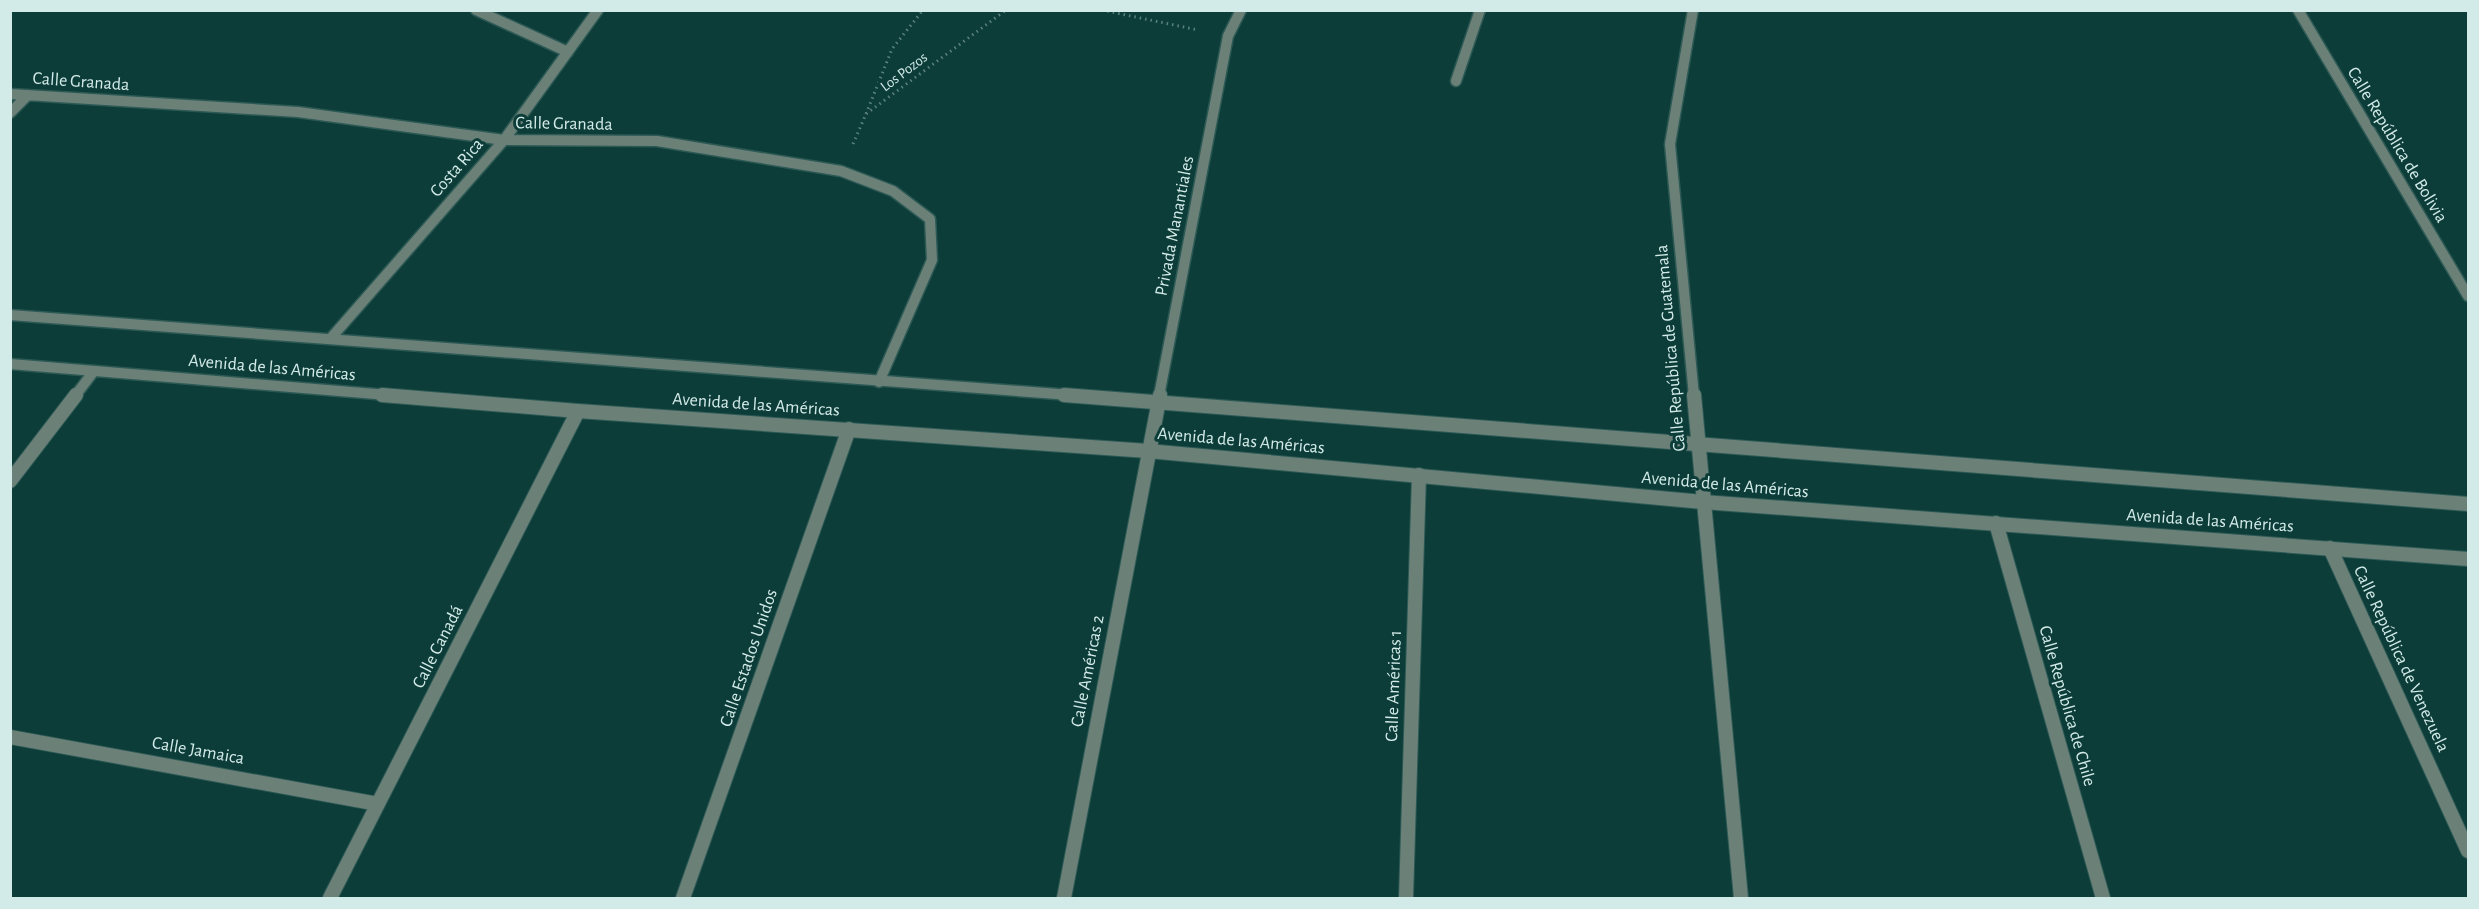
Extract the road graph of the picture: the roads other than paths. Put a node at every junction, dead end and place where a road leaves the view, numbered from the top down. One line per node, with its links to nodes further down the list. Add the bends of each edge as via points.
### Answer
1 (476, 10): 7 (street)
2 (598, 10): 7 (street, Costa Rica)
3 (1241, 10): 19 (street, Privada Manantiales, via 1228,36)
4 (1480, 10): 8 (street)
5 (1693, 10): 22 (street, Calle República de Guatemala, via 1670,144)
6 (2298, 10): 13 (street, Calle República de Bolivia)
7 (568, 52): 12 (street, Costa Rica)
8 (1456, 81)
9 (10, 94): 10 (street, Calle Granada)
10 (28, 95): 11 (street); 12 (street, Calle Granada, via 298,112)
11 (10, 112)
12 (504, 140): 15 (street, Costa Rica); 18 (street, Calle Granada, via 657,141 841,171 893,191 930,219 932,260)
13 (2469, 296)
14 (10, 315): 15 (street, Avenida de las Américas)
15 (332, 338): 18 (street, Avenida de las Américas)
16 (10, 364): 17 (street, Avenida de las Américas)
17 (94, 371): 20 (street, Avenida de las Américas); 25 (street)
18 (879, 382): 19 (street, Avenida de las Américas)
19 (1158, 400): 22 (street, Avenida de las Américas); 23 (street, Privada Manantiales)
20 (578, 411): 21 (street, Avenida de las Américas); 32 (street, Calle Canadá)
21 (849, 429): 23 (street, Avenida de las Américas); 35 (street, Calle Estados Unidos)
22 (1697, 444): 26 (street, Calle República de Guatemala); 27 (street, Avenida de las Américas)
23 (1148, 451): 24 (street, Avenida de las Américas); 36 (street, Calle Américas 2)
24 (1419, 475): 26 (street, Avenida de las Américas); 37 (street, Calle Américas 1)
25 (10, 481)
26 (1703, 502): 28 (street, Avenida de las Américas); 38 (street, Calle República de Guatemala)
27 (2469, 504)
28 (1996, 523): 29 (street, Avenida de las Américas); 39 (street, Calle República de Chile)
29 (2330, 548): 30 (street, Avenida de las Américas); 33 (street, Calle República de Venezuela)
30 (2469, 558)
31 (10, 736): 32 (street, Calle Jamaica)
32 (378, 804): 34 (street, Calle Canadá)
33 (2469, 851)
34 (330, 898)
35 (683, 898)
36 (1064, 898)
37 (1406, 898)
38 (1741, 898)
39 (2103, 898)

